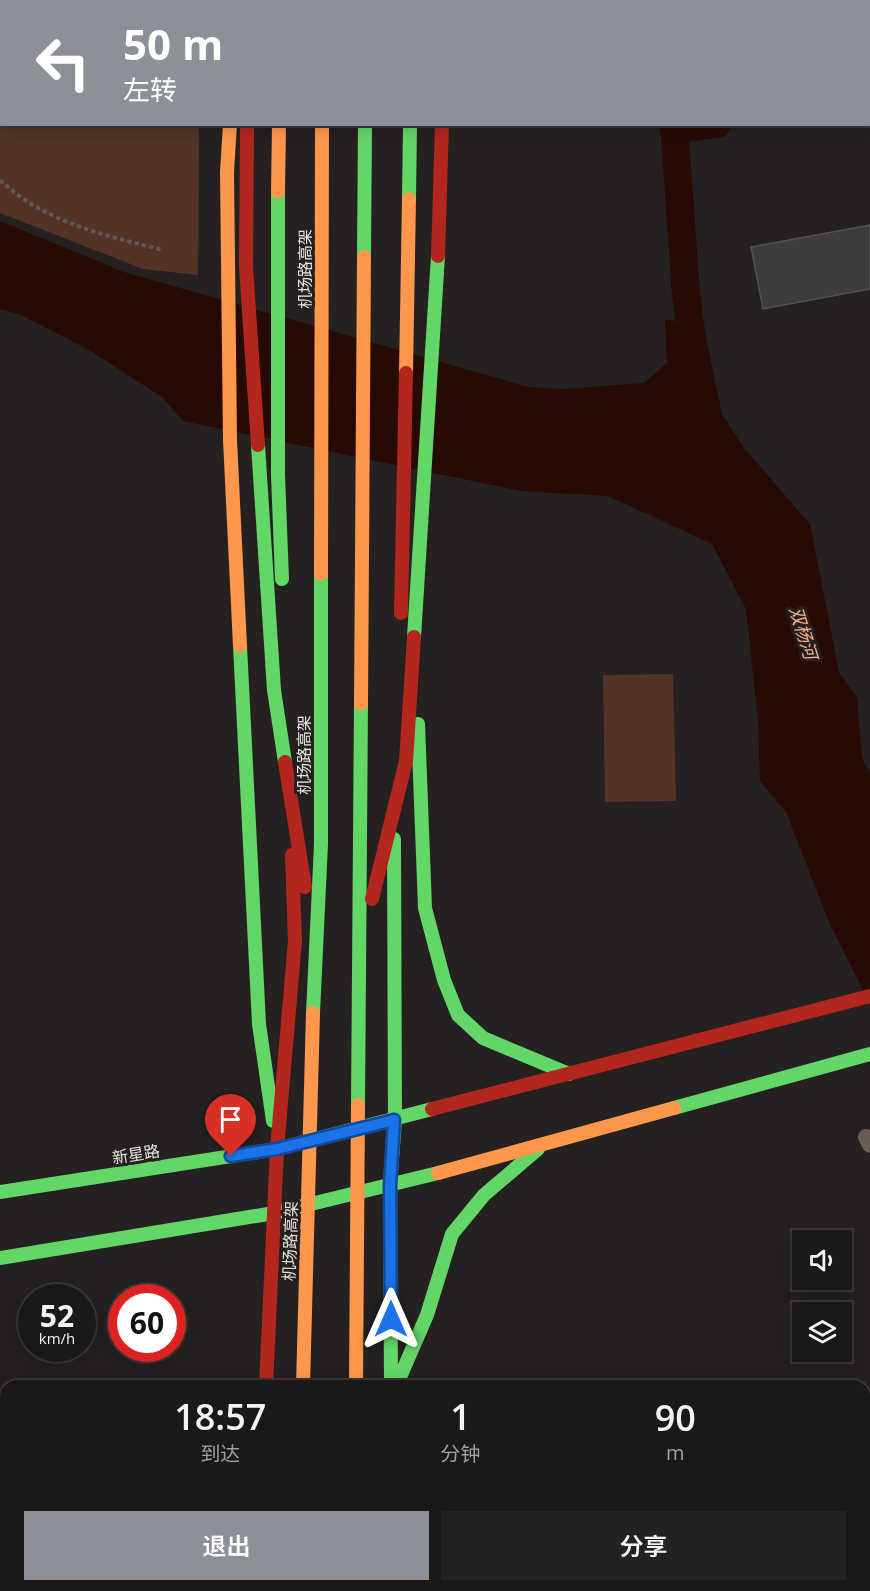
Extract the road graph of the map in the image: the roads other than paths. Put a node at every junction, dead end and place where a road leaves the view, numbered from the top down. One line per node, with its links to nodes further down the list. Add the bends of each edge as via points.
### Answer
1 (230, 126): 18 (main road, via 230,440 259,1024)
2 (247, 126): 12 (main road, bridge, via 246,267 274,690)
3 (279, 126): 9 (main road, via 278,475)
4 (322, 126): 12 (main road, 机场路高架, bridge, via 321,843)
5 (365, 126): 11 (main road, bridge)
6 (410, 126): 8 (main road)
7 (442, 126): 11 (main road, bridge, via 436,300 406,761)
8 (405, 471): 15 (main road, via 425,908 444,980 458,1015 483,1038); 16 (main road, via 393,889)
9 (282, 595)
10 (283, 619): 18 (main road, via 295,941)
11 (359, 953): 25 (main road, bridge)
12 (315, 955): 24 (main road, 机场路高架, bridge)
13 (870, 996): 15 (main road, 新星路)
14 (870, 1054): 17 (main road)
15 (569, 1074): 16 (main road, 新星路)
16 (394, 1120): 18 (main road, 新星路); 19 (main road)
17 (544, 1144): 19 (main road); 27 (main road, via 484,1195 452,1234 427,1315)
18 (277, 1149): 20 (main road, 新星路); 21 (main road)
19 (390, 1186): 21 (main road); 26 (main road)
20 (0, 1192)
21 (274, 1213): 22 (main road); 23 (main road)
22 (0, 1258)
23 (266, 1380)
24 (303, 1380)
25 (356, 1380)
26 (391, 1380)
27 (399, 1380)

